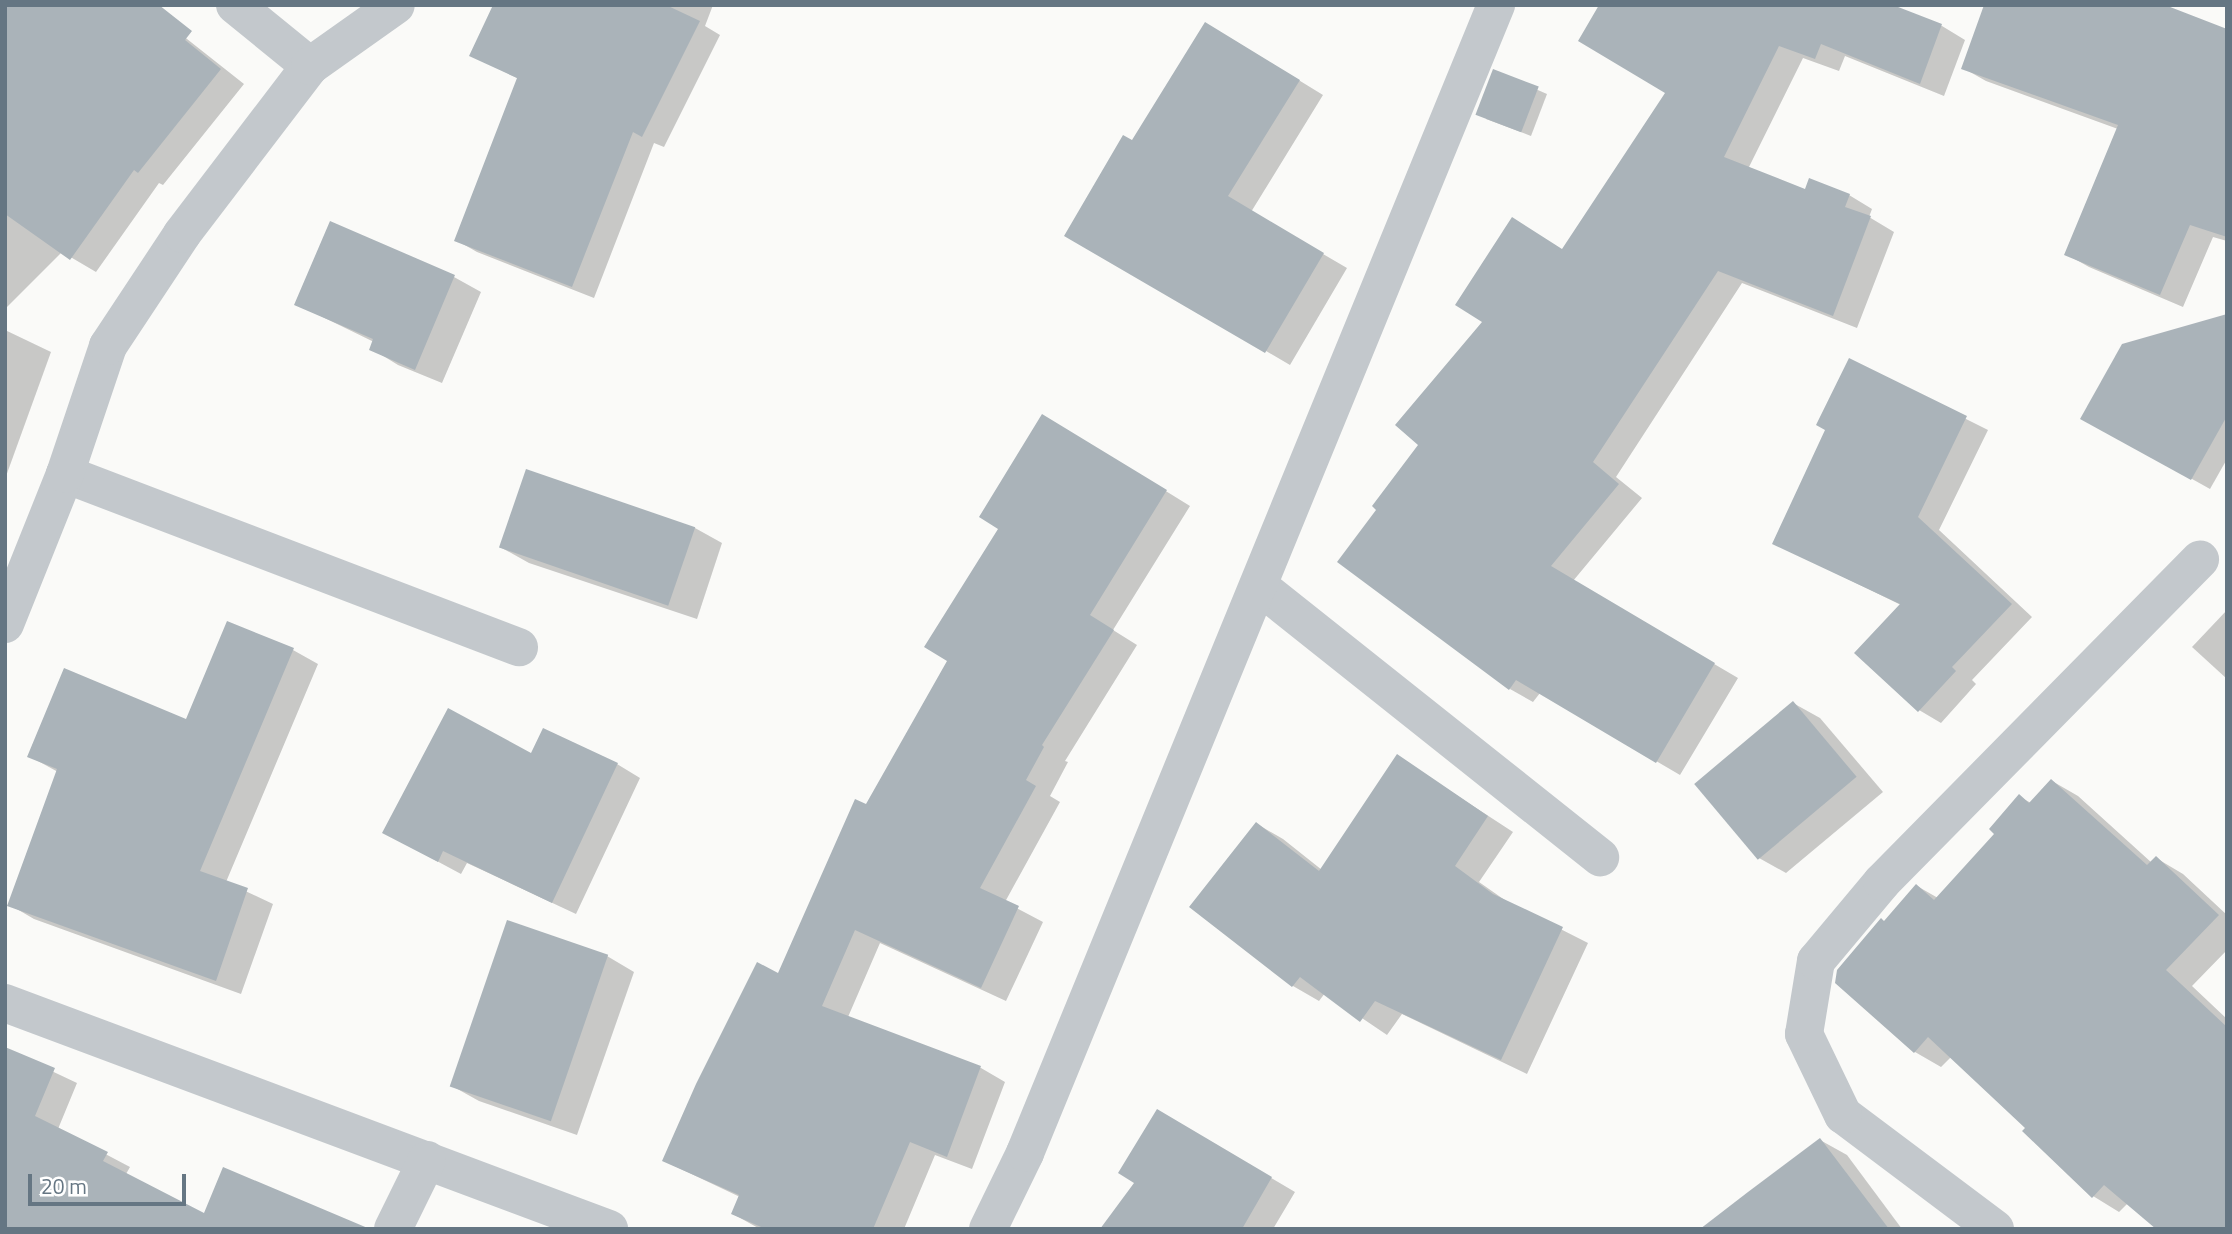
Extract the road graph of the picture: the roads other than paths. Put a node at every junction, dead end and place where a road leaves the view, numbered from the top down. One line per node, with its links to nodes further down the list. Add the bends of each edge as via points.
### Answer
1 (234, 5): 4 (street)
2 (396, 5): 4 (street)
3 (1496, 5): 7 (street)
4 (310, 66): 5 (street, via 182,234 108,346)
5 (65, 474): 8 (street); 9 (street)
6 (2200, 559): 16 (street, via 1882,881 1815,961 1804,1034 1843,1115)
7 (1259, 586): 10 (street); 15 (street, via 1025,1153)
8 (6, 619)
9 (519, 647)
10 (1600, 858)
11 (5, 1003): 12 (street)
12 (427, 1160): 13 (street); 14 (street)
13 (393, 1229)
14 (610, 1229)
15 (988, 1229)
16 (1995, 1229)

